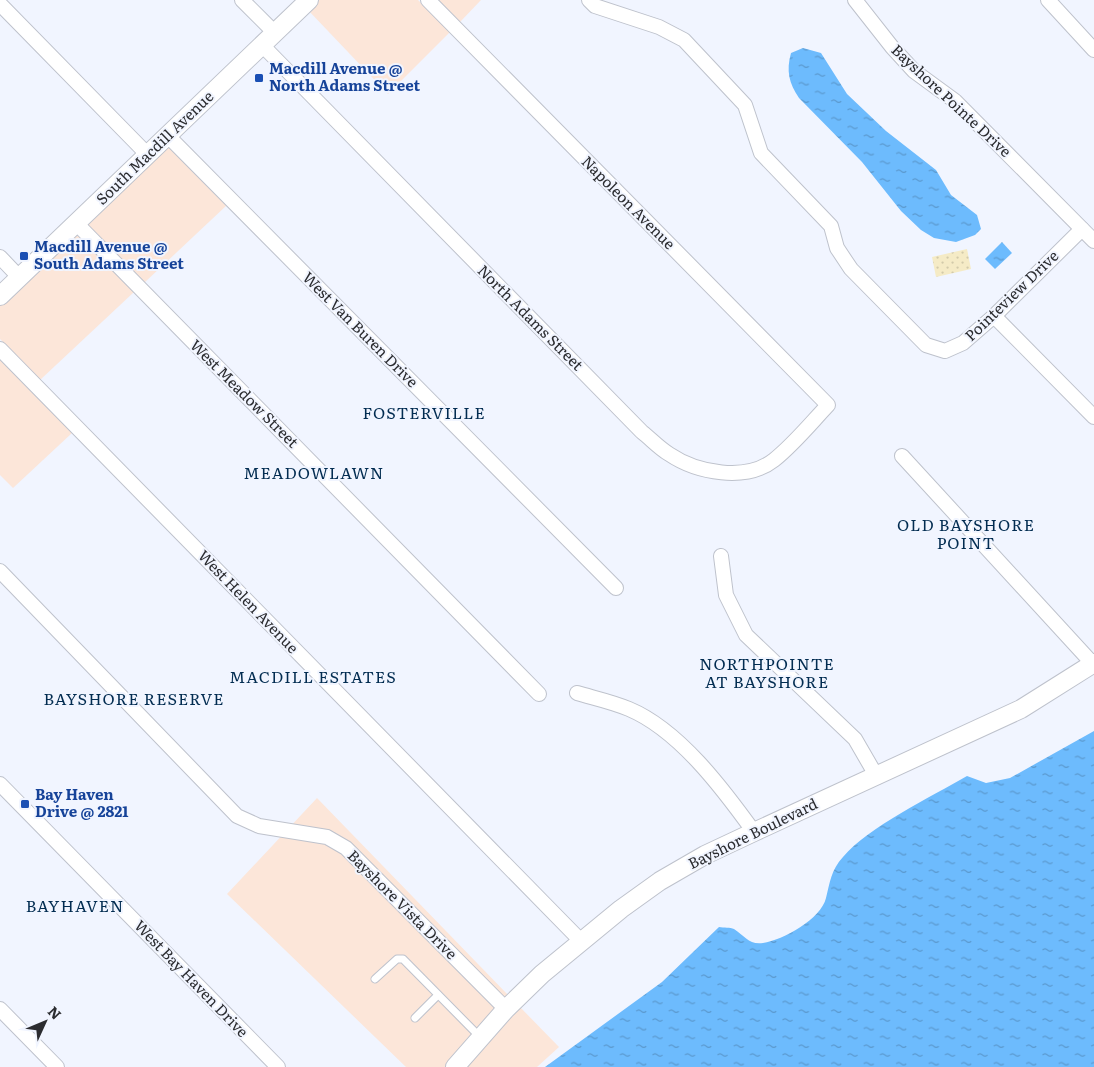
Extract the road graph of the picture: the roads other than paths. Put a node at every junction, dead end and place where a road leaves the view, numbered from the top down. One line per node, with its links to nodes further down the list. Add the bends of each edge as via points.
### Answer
1 (242, 0): 8 (street)
2 (309, 0): 8 (street, South Macdill Avenue)
3 (428, 0): 21 (street, Napoleon Avenue)
4 (589, 0): 19 (street, Pointeview Drive, via 595,6 659,27 684,40 745,105 761,153 830,226 851,269 926,345 945,351 963,343)
5 (854, 0): 14 (street, Bayshore Pointe Drive, via 914,71 955,100)
6 (1048, 0): 10 (street)
7 (0, 4): 12 (street)
8 (275, 33): 9 (street, South Macdill Avenue)
9 (262, 45): 11 (street, South Macdill Avenue); 21 (street, North Adams Street, via 642,432 669,454 699,468 747,472 773,461)
10 (1094, 50)
11 (167, 135): 12 (street, South Macdill Avenue); 26 (street, West Van Buren Drive)
12 (147, 154): 13 (street, South Macdill Avenue)
13 (76, 223): 17 (street, South Macdill Avenue); 29 (street, West Meadow Street)
14 (1082, 229): 15 (street, Bayshore Pointe Drive); 19 (street, Pointeview Drive)
15 (1094, 241)
16 (0, 257): 17 (street)
17 (19, 277): 18 (street, South Macdill Avenue)
18 (0, 296)
19 (994, 316): 22 (street)
20 (0, 349): 33 (street, West Helen Avenue)
21 (828, 405)
22 (1094, 416)
23 (902, 456): 27 (street)
24 (721, 556): 30 (street, via 726,595 746,635 855,739)
25 (0, 571): 37 (street, Bayshore Vista Drive, via 236,816 259,826 326,837 346,848)
26 (616, 588)
27 (1094, 663): 30 (street, Bayshore Boulevard, via 1021,708)
28 (577, 693): 32 (street, via 629,709 657,725 718,784)
29 (539, 694)
30 (877, 776): 32 (street, Bayshore Boulevard)
31 (0, 784): 41 (street, West Bay Haven Drive)
32 (754, 832): 33 (street, Bayshore Boulevard, via 660,881)
33 (581, 941): 37 (street, Bayshore Boulevard)
34 (375, 979): 35 (lane, via 397,959 403,959)
35 (438, 995): 38 (lane); 39 (lane)
36 (0, 1009): 40 (street)
37 (506, 1009): 39 (street, Bayshore Boulevard)
38 (415, 1018)
39 (480, 1037): 42 (street, Bayshore Boulevard)
40 (57, 1067)
41 (278, 1067)
42 (455, 1067)

